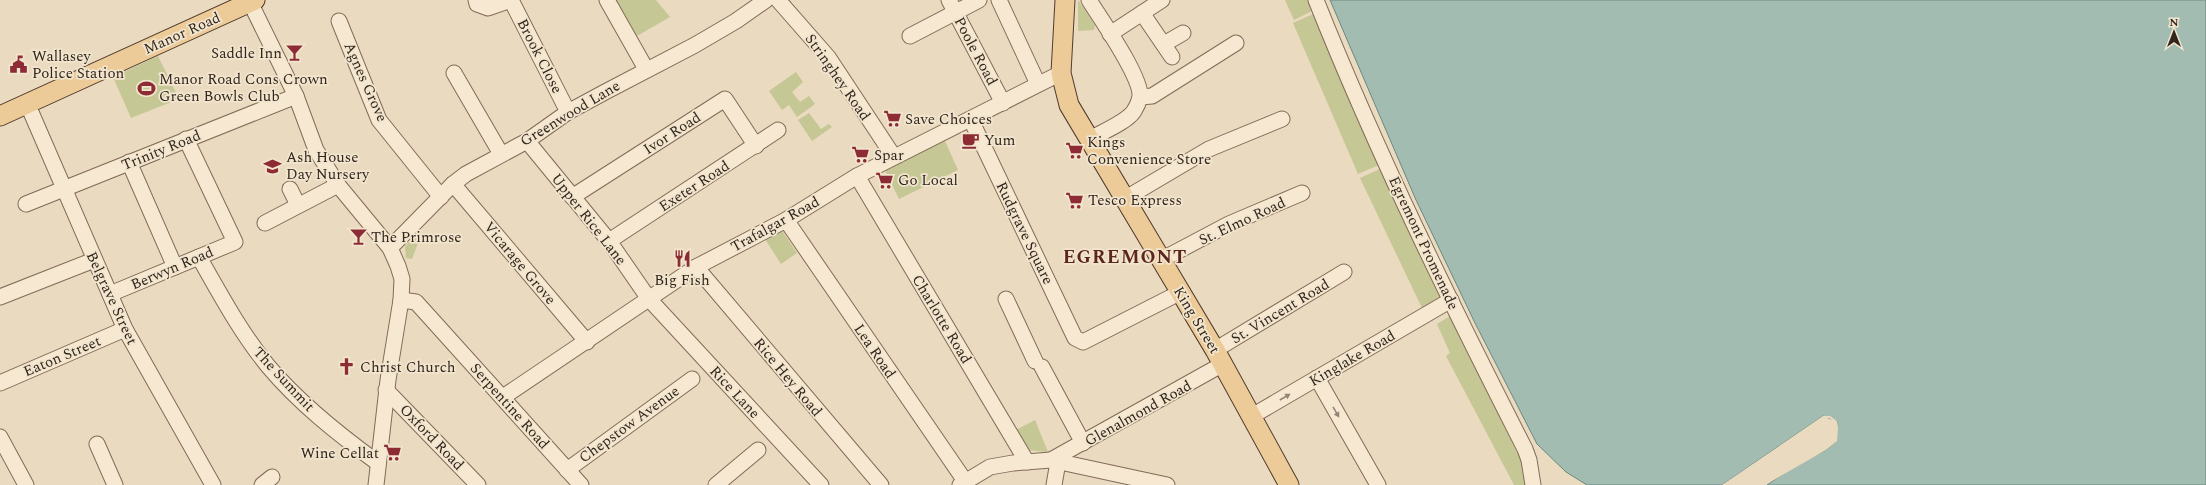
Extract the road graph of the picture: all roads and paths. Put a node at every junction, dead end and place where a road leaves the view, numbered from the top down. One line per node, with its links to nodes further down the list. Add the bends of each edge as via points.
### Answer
1 (476, 0): 29 (street, Brook Close, via 477,4 488,8 511,0)
2 (607, 0): 21 (street)
3 (766, 0): 21 (street, Greenwood Lane, via 695,45)
4 (778, 0): 39 (street, Stringhey Road, via 828,57)
5 (979, 0): 12 (street)
6 (999, 0): 24 (street)
7 (1065, 0): 23 (main road, King Street)
8 (1088, 0): 16 (street)
9 (1162, 0): 13 (street)
10 (1316, 0): 68 (street, Egremont Promenade, via 1382,155)
11 (251, 1): 25 (street); 27 (main road, Manor Road)
12 (952, 6): 17 (street); 28 (street, Poole Road)
13 (1142, 13): 16 (street); 19 (street)
14 (339, 21): 47 (street, Agnes Grove, via 379,120)
15 (1183, 32): 19 (street)
16 (1110, 34): 26 (street, via 1137,82)
17 (910, 36)
18 (1236, 43): 26 (street, via 1152,96)
19 (1164, 44): 20 (street)
20 (1172, 57)
21 (646, 69): 29 (street, Greenwood Lane)
22 (454, 73): 38 (street)
23 (1061, 73): 24 (street, Trafalgar Road); 35 (main road, King Street, via 1069,105)
24 (1038, 84): 28 (street, Trafalgar Road)
25 (296, 96): 34 (street, Trinity Road); 43 (street, via 316,150)
26 (1140, 97): 35 (street, via 1128,118)
27 (27, 103): 30 (main road, Manor Road); 44 (street, Belgrave Street)
28 (1003, 103): 32 (street, Trafalgar Road)
29 (568, 112): 36 (street, Greenwood Lane)
30 (0, 116)
31 (1282, 119): 49 (street, via 1209,149)
32 (971, 120): 39 (street, Trafalgar Road); 62 (street, Rudgrave Square, via 1075,338 1083,342)
33 (778, 130): 37 (street, Exeter Road)
34 (186, 139): 40 (street, Trinity Road); 56 (street, Berwyn Road, via 235,242)
35 (1090, 139): 49 (main road, King Street)
36 (527, 141): 38 (street, Greenwood Lane); 48 (street, Upper Rice Lane)
37 (756, 146): 48 (street, Ivor Road, via 725,99); 54 (street, Exeter Road)
38 (501, 154): 42 (street, Greenwood Lane)
39 (894, 157): 41 (street, Trafalgar Road)
40 (130, 162): 44 (street, Trinity Road); 59 (street)
41 (857, 176): 52 (street, Trafalgar Road); 83 (street, Charlotte Road)
42 (453, 184): 47 (street, Greenwood Lane); 70 (street, Vicarage Grove)
43 (338, 185): 51 (street); 55 (street)
44 (64, 188): 50 (street, Trinity Road); 57 (street, Belgrave Street)
45 (290, 189): 51 (street)
46 (1302, 193): 58 (street, St. Elmo Road, via 1228,224)
47 (441, 197): 55 (street, Greenwood Lane)
48 (572, 197): 54 (street, Upper Rice Lane)
49 (1126, 198): 58 (main road, King Street)
50 (26, 204)
51 (298, 205): 53 (street)
52 (786, 220): 60 (street, Trafalgar Road); 86 (street, Lea Road)
53 (265, 223)
54 (609, 241): 65 (street, Upper Rice Lane)
55 (390, 248): 67 (street, via 402,279)
56 (199, 257): 59 (street, Berwyn Road); 85 (street, The Summit, via 240,327 268,366 306,405 344,438)
57 (94, 260): 63 (street, Belgrave Street); 64 (street)
58 (1161, 260): 62 (main road, King Street)
59 (175, 267): 63 (street, Berwyn Road)
60 (696, 267): 65 (street, Trafalgar Road); 95 (street, Rice Hey Road)
61 (1344, 272): 71 (street, St. Vincent Road)
62 (1181, 292): 71 (main road, King Street)
63 (110, 294): 69 (street, Belgrave Street)
64 (0, 297)
65 (649, 299): 70 (street, Trafalgar Road); 94 (street, Rice Lane)
66 (1006, 299): 79 (street, via 1038,364)
67 (401, 300): 75 (street); 76 (street, Serpentine Road, via 416,302)
68 (1451, 300): 72 (street, Kinglake Road); 100 (street, Egremont Promenade, via 1530,460)
69 (125, 329): 74 (street, Eaton Street); 90 (street, Belgrave Street)
70 (587, 342): 76 (street, Trafalgar Road)
71 (1219, 357): 77 (main road, King Street); 79 (street, Glenalmond Road)
72 (1317, 378): 77 (street, Kinglake Road, one-way to 72); 99 (street, one-way to 99)
73 (692, 379): 84 (street, Chepstow Avenue)
74 (0, 383)
75 (386, 390): 85 (street); 91 (street, Oxford Road)
76 (503, 397): 84 (street, Serpentine Road)
77 (1252, 416): 98 (main road, King Street)
78 (0, 437): 88 (street)
79 (1083, 443): 82 (street, Glenalmond Road)
80 (96, 444): 89 (street)
81 (758, 450): 93 (street)
82 (1055, 461): 83 (street); 87 (street); 96 (street)
83 (1027, 462): 86 (street, via 990,467)
84 (567, 470): 92 (street, Serpentine Road)
85 (379, 477)
86 (962, 483)
87 (1151, 483): 97 (street)
88 (22, 484)
89 (114, 485)
90 (213, 485)
91 (478, 485)
92 (581, 485)
93 (716, 485)
94 (821, 485)
95 (881, 485)
96 (1054, 485)
97 (1167, 485)
98 (1289, 485)
99 (1378, 485)
100 (1533, 485)

